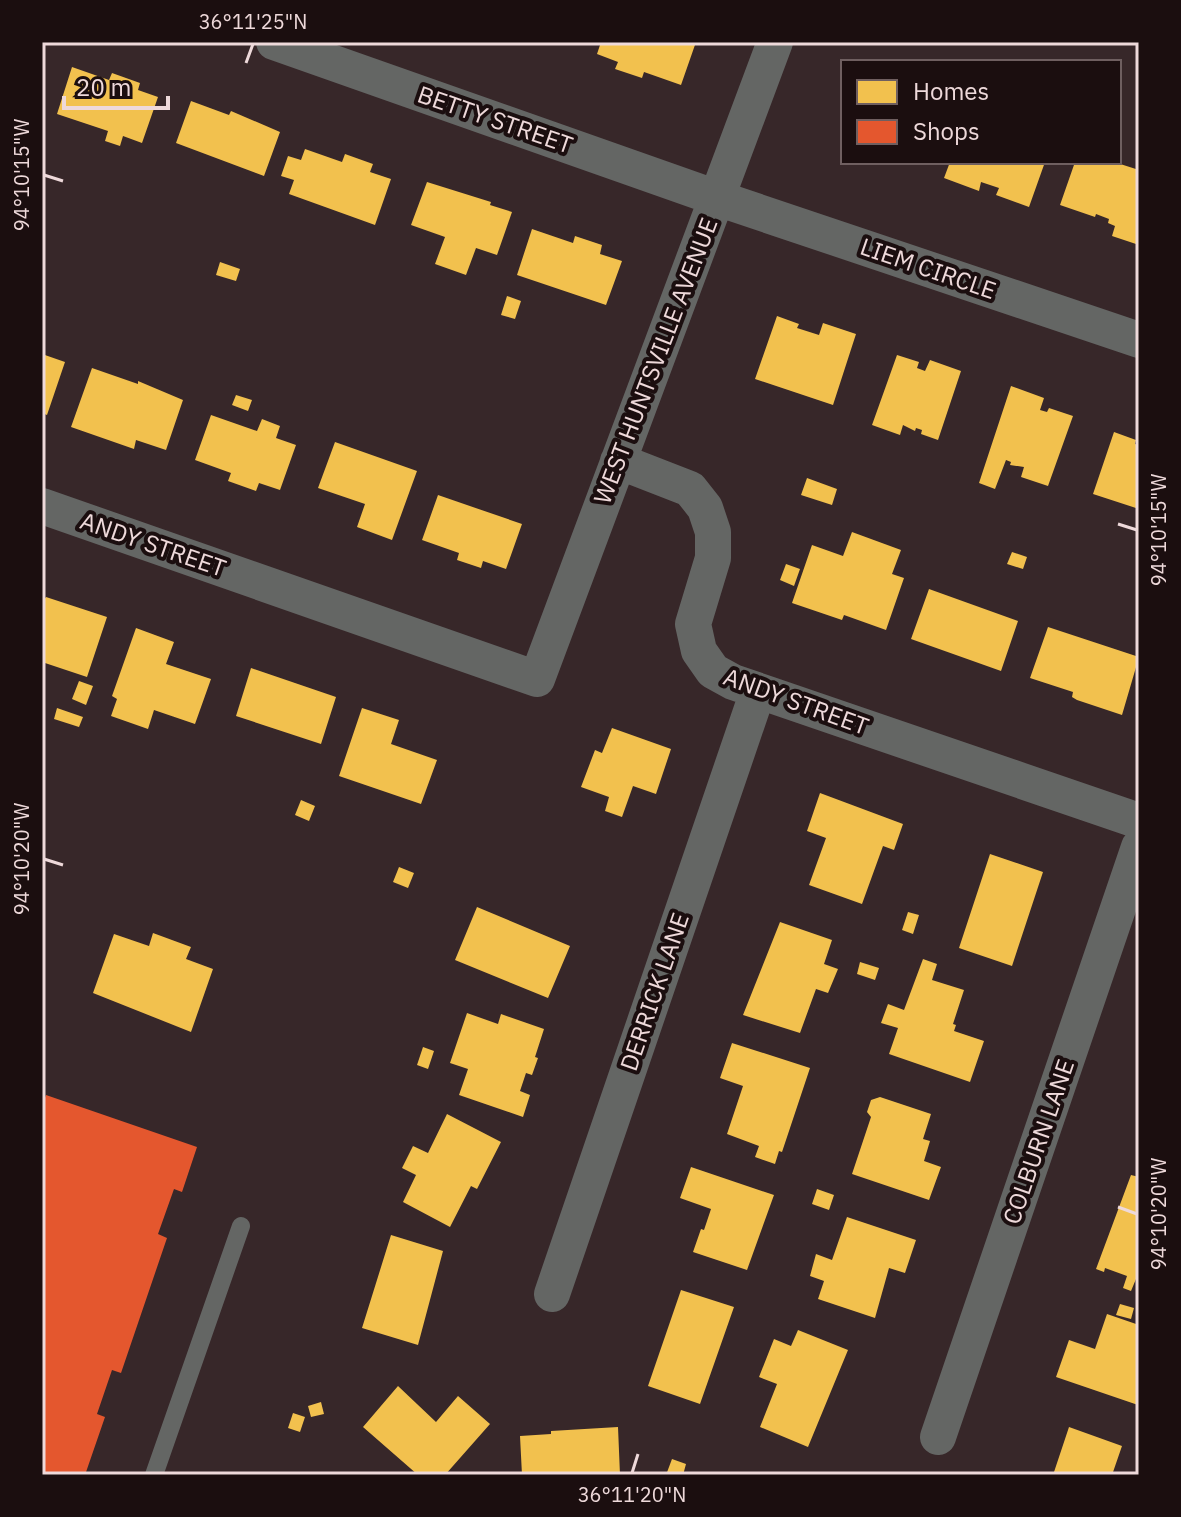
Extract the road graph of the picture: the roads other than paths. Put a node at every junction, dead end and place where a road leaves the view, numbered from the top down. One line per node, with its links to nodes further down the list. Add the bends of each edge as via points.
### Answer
1 (274, 42): 3 (street, BETTY STREET)
2 (775, 42): 3 (street, WEST HUNTSVILLE AVENUE)
3 (717, 198): 4 (street, LIEM CIRCLE); 5 (street, WEST HUNTSVILLE AVENUE)
4 (1139, 340)
5 (618, 461): 7 (street, WEST HUNTSVILLE AVENUE); 8 (street, ANDY STREET, via 690,489 705,508 713,532 713,558 693,624 699,651 713,671)
6 (42, 506): 7 (street, ANDY STREET)
7 (537, 679)
8 (758, 691): 9 (street, ANDY STREET); 12 (street, DERRICK LANE)
9 (1139, 821)
10 (1139, 847): 13 (street, COLBURN LANE)
11 (241, 1226): 14 (lane)
12 (552, 1294)
13 (938, 1437)
14 (154, 1475)

